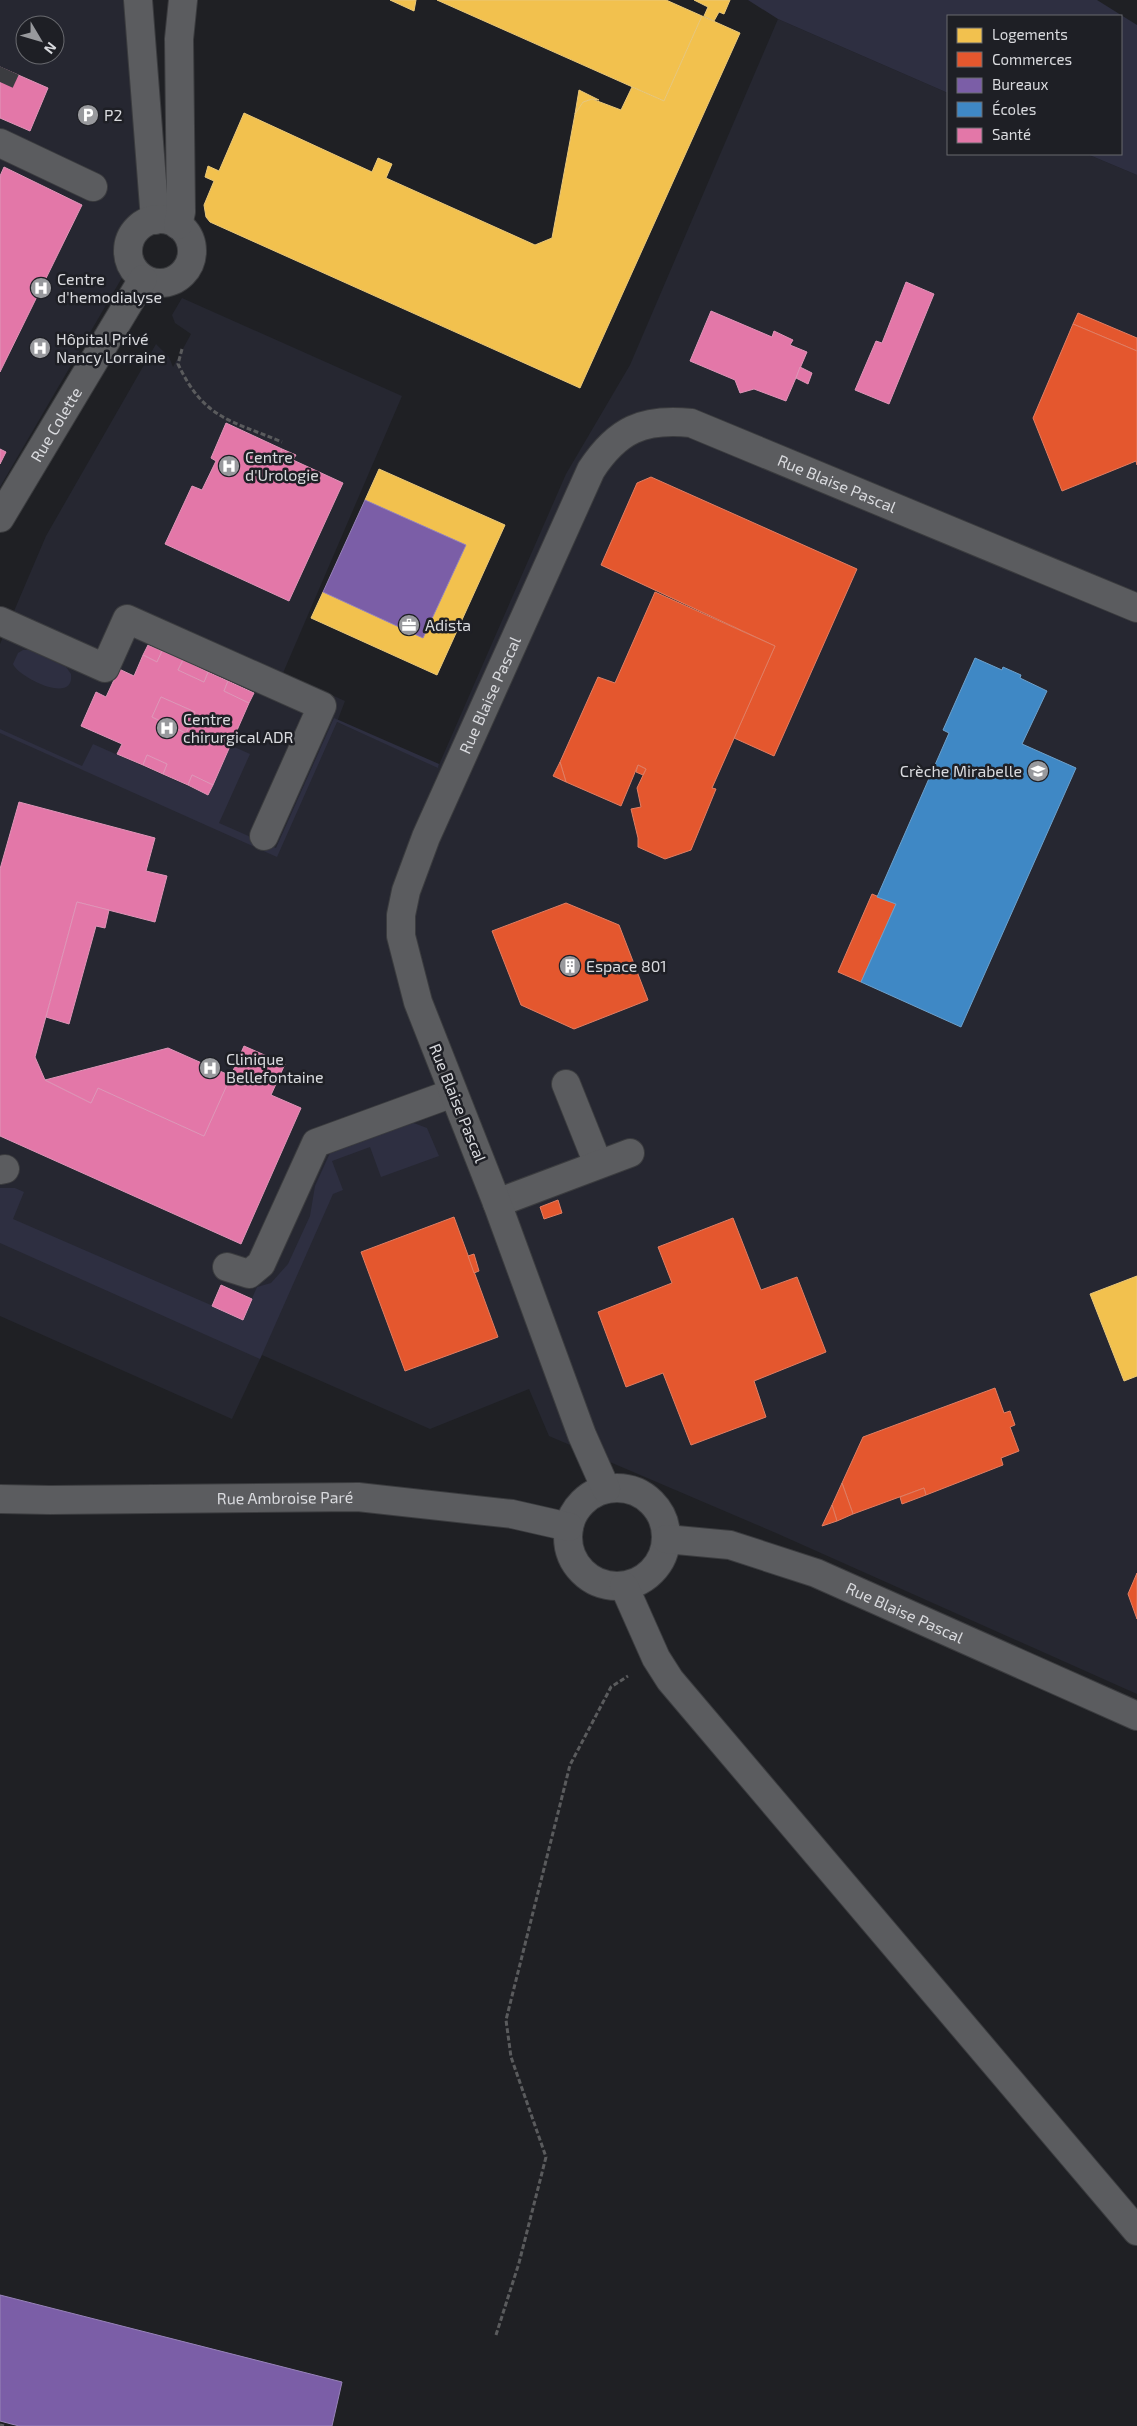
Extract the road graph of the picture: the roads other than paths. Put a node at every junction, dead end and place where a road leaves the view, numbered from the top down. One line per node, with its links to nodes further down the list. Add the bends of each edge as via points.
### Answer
1 (138, 0): 5 (street)
2 (183, 0): 5 (street, via 179,39 180,212)
3 (0, 143): 4 (street)
4 (93, 187)
5 (166, 222): 6 (street, via 144,223 134,232 129,244 128,257); 6 (street, via 182,227 190,238 190,265 181,276 169,282)
6 (143, 279): 7 (street, Rue Colette)
7 (0, 518)
8 (1137, 608): 12 (street, Rue Blaise Pascal, via 691,423 666,420 646,424 609,444 591,470 426,837 406,891 401,936 418,1002)
9 (0, 621): 10 (street, via 105,668 127,619 322,706)
10 (264, 836)
11 (566, 1084): 14 (street)
12 (454, 1092): 15 (street, Rue Blaise Pascal); 16 (street, via 316,1144 261,1264 248,1274)
13 (630, 1153): 14 (street)
14 (598, 1164): 15 (street)
15 (497, 1203): 17 (street, Rue Blaise Pascal, via 582,1435)
16 (227, 1267)
17 (606, 1489): 19 (street, via 582,1503); 20 (street, via 621,1488 649,1500 664,1524)
18 (0, 1498): 19 (street, Rue Ambroise Paré, via 358,1497 512,1514)
19 (569, 1527): 21 (street, via 568,1543 572,1558 581,1571 593,1581 608,1586)
20 (666, 1539): 21 (street, via 663,1556 654,1570 640,1581); 22 (street, Rue Blaise Pascal, via 730,1545 816,1573)
21 (624, 1586): 23 (street, via 656,1658 670,1680)
22 (1137, 1716)
23 (1137, 2231)

